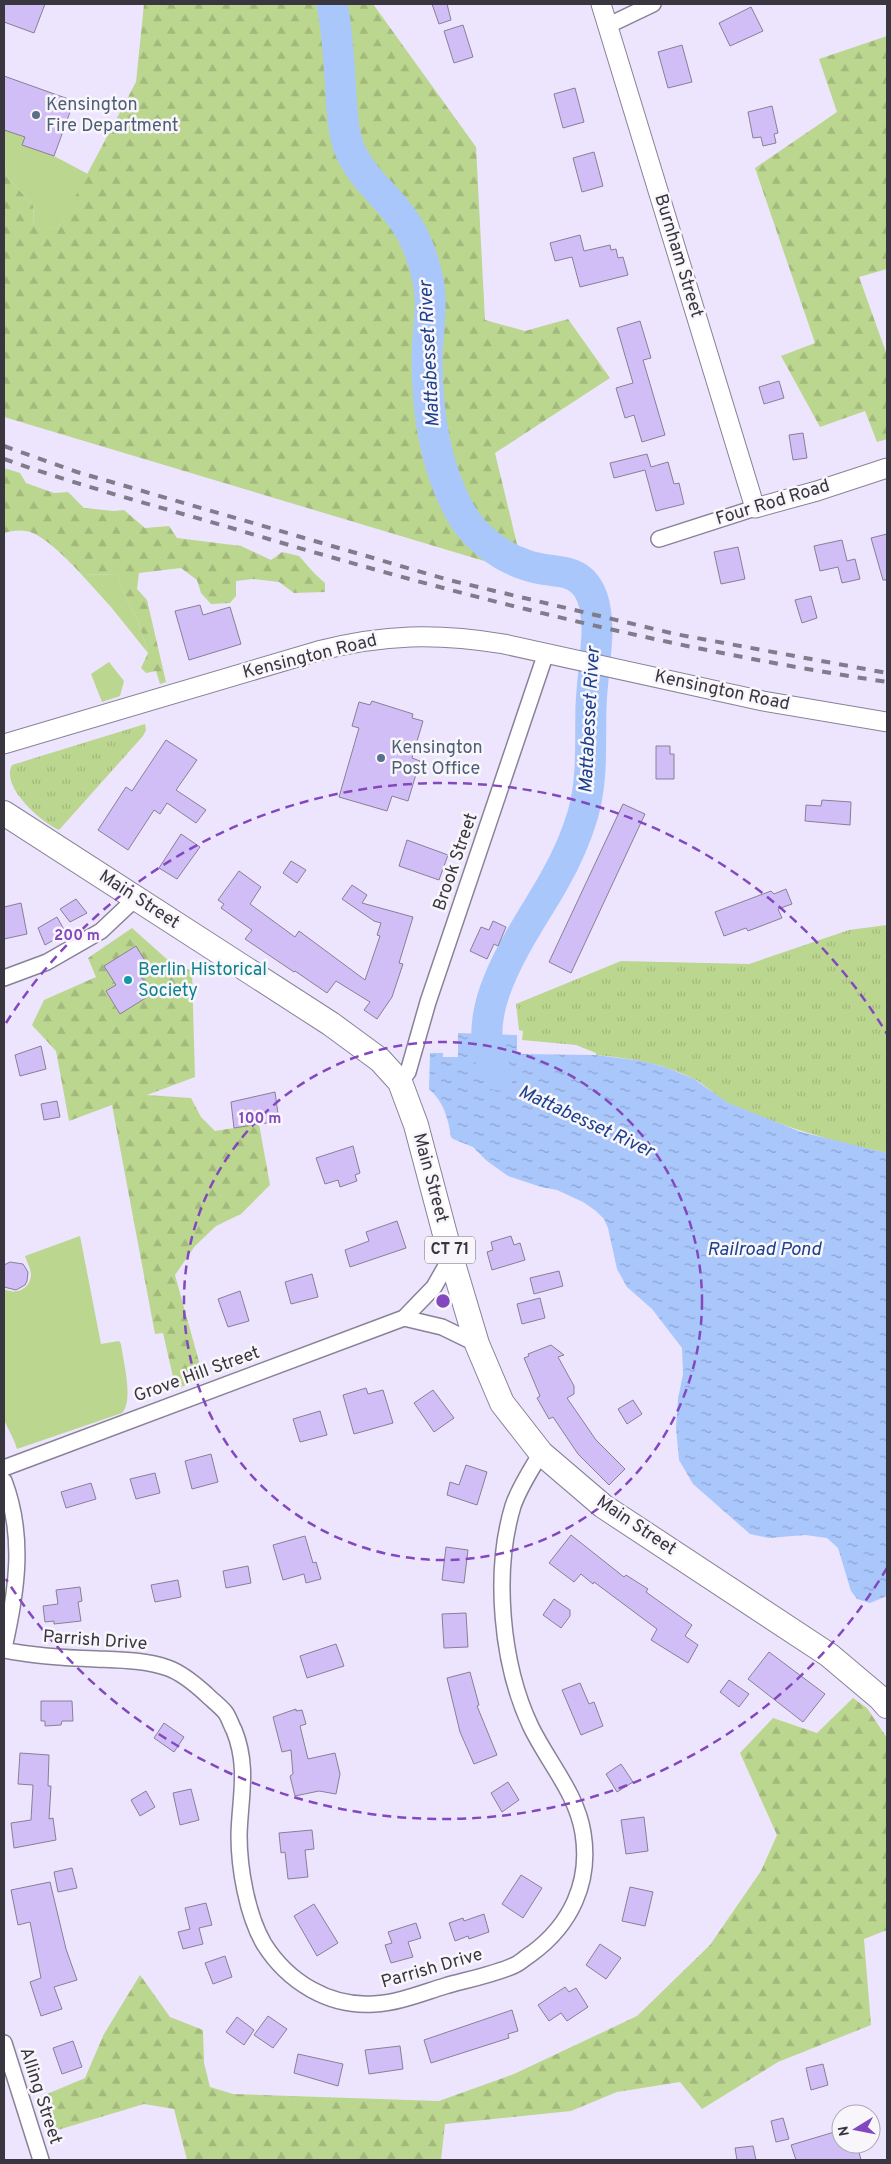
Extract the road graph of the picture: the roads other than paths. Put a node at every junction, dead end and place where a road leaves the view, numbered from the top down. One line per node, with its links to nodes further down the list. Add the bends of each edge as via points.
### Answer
1 (601, 4): 3 (street, Burnham Street)
2 (653, 4): 3 (street)
3 (607, 26): 5 (street, Burnham Street)
4 (887, 468): 5 (street, Four Rod Road)
5 (755, 508): 6 (street, Four Rod Road)
6 (659, 538)
7 (546, 653): 8 (street, Kensington Road, via 763,701); 9 (street, Kensington Road, via 461,638 396,636 358,642); 13 (street, Brook Street, via 428,1002 408,1072)
8 (887, 722)
9 (4, 744)
10 (4, 813): 11 (main road, Main Street / CT 71)
11 (136, 898): 12 (street, via 101,931 47,962); 13 (main road, Main Street / CT 71, via 331,1024 380,1060)
12 (4, 978)
13 (400, 1082): 14 (main road, Main Street / CT 71, via 416,1125)
14 (452, 1257): 15 (street, Grove Hill Street, via 434,1288); 16 (main road, Main Street / CT 71)
15 (404, 1318): 16 (street, via 442,1328); 18 (street, Grove Hill Street)
16 (477, 1344): 17 (main road, Main Street / CT 71, via 502,1403)
17 (541, 1453): 20 (street, Parrish Drive, via 514,1503 506,1538 504,1622 518,1692 531,1727 571,1796 583,1831 585,1863 580,1892 564,1923 542,1946 515,1965 387,2003 359,2005 330,1998 303,1986 277,1963 262,1940 249,1905 241,1867 244,1783 240,1746 226,1714 194,1683 170,1668 140,1661 30,1655); 21 (main road, Main Street / CT 71, via 602,1506 829,1655)
18 (4, 1468)
19 (4, 1481): 20 (street, via 17,1530 18,1570)
20 (4, 1649)
21 (887, 1706)
22 (4, 2043): 23 (street, Alling Street)
23 (41, 2160)

